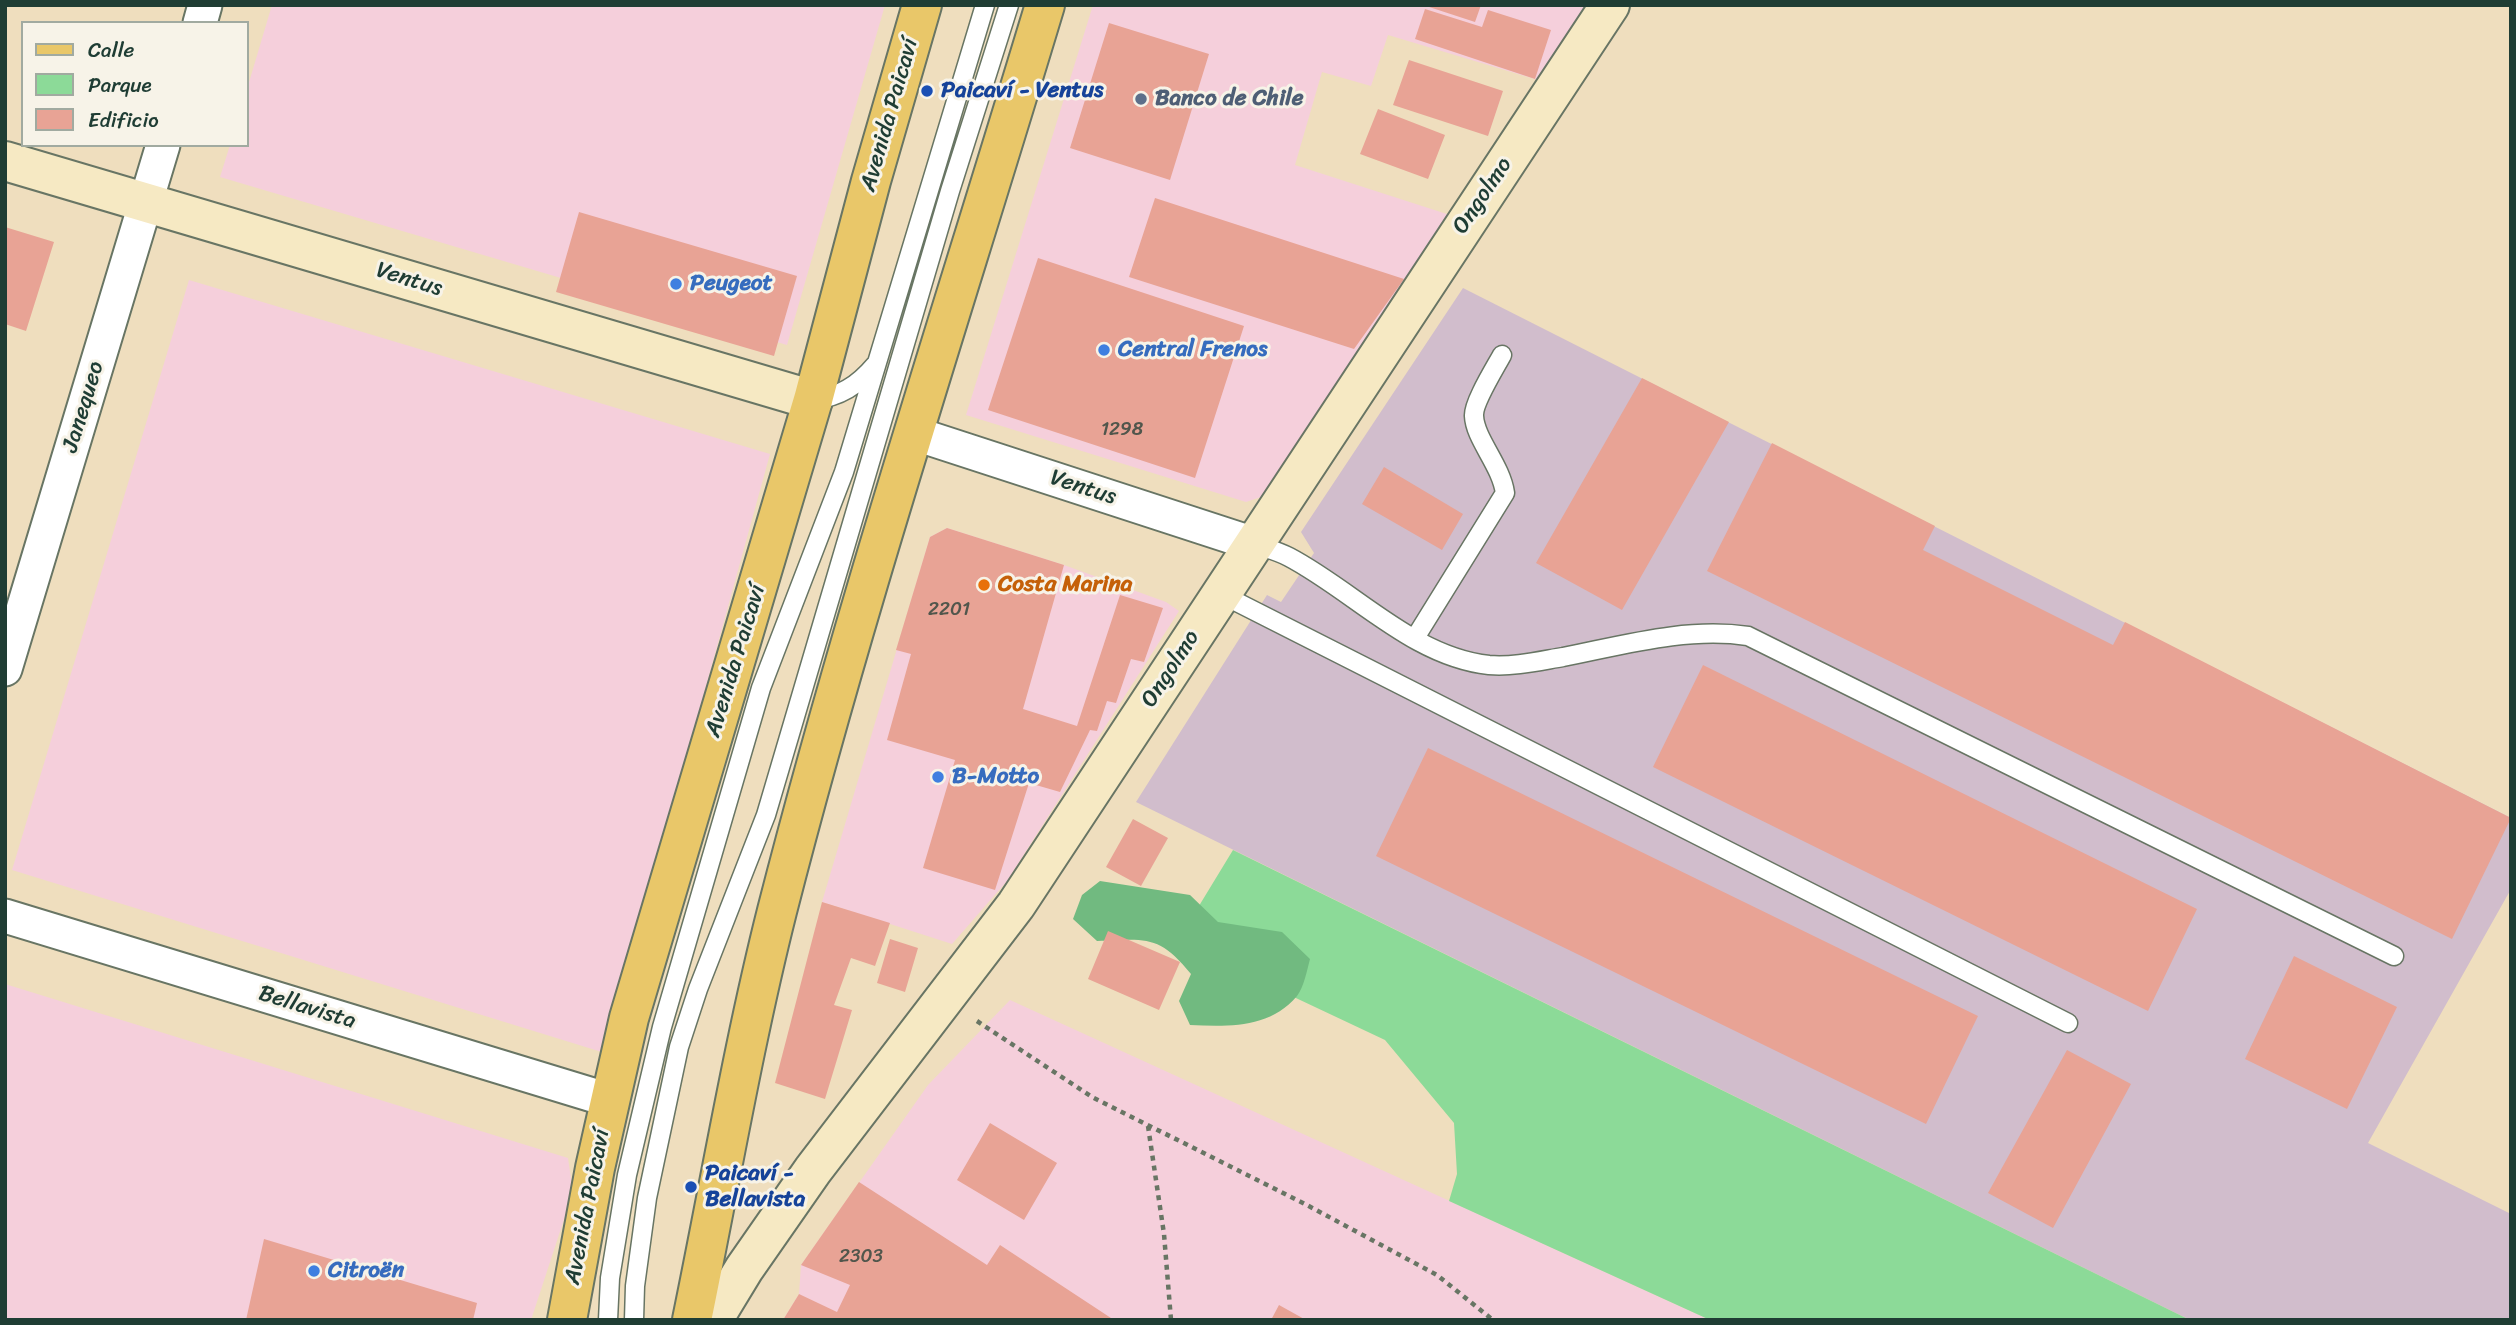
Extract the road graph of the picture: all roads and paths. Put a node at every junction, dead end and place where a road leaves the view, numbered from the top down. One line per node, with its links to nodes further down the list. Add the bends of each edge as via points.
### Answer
1 (922, 5): 11 (main road, Avenida Paicaví)
2 (985, 5): 10 (lane)
3 (1009, 5): 25 (lane, via 766,815 679,1046 647,1198)
4 (1045, 5): 12 (main road)
5 (1610, 5): 13 (street, Ongolmo)
6 (162, 147): 8 (street, Janequeo)
7 (5, 161): 8 (street, Ventus)
8 (146, 202): 11 (street, Ventus); 16 (street, Janequeo)
9 (1502, 355): 15 (lane, via 1473,414 1502,475 1505,493)
10 (877, 362): 11 (lane, via 848,390); 24 (lane, via 827,522 761,688 662,1027 623,1196)
11 (813, 400): 21 (main road, Avenida Paicaví, via 629,1018)
12 (913, 433): 13 (street, Ventus); 26 (main road, via 776,916)
13 (1254, 544): 14 (street, Ongolmo); 15 (lane, via 1288,556)
14 (1220, 594): 19 (street, Ongolmo, via 1016,905); 20 (lane)
15 (1415, 638): 18 (lane, via 1445,653 1489,665 1524,664 1690,633 1748,636)
16 (5, 669)
17 (5, 916): 21 (street, Bellavista)
18 (2394, 956)
19 (944, 997): 22 (path, via 1021,1052); 27 (street, Ongolmo, via 813,1170)
20 (2067, 1023)
21 (609, 1100): 23 (main road, Avenida Paicaví)
22 (1148, 1126): 28 (path); 29 (path, via 1305,1203 1437,1275)
23 (567, 1320)
24 (608, 1320)
25 (634, 1320)
26 (692, 1320)
27 (713, 1320)
28 (1171, 1320)
29 (1493, 1320)

